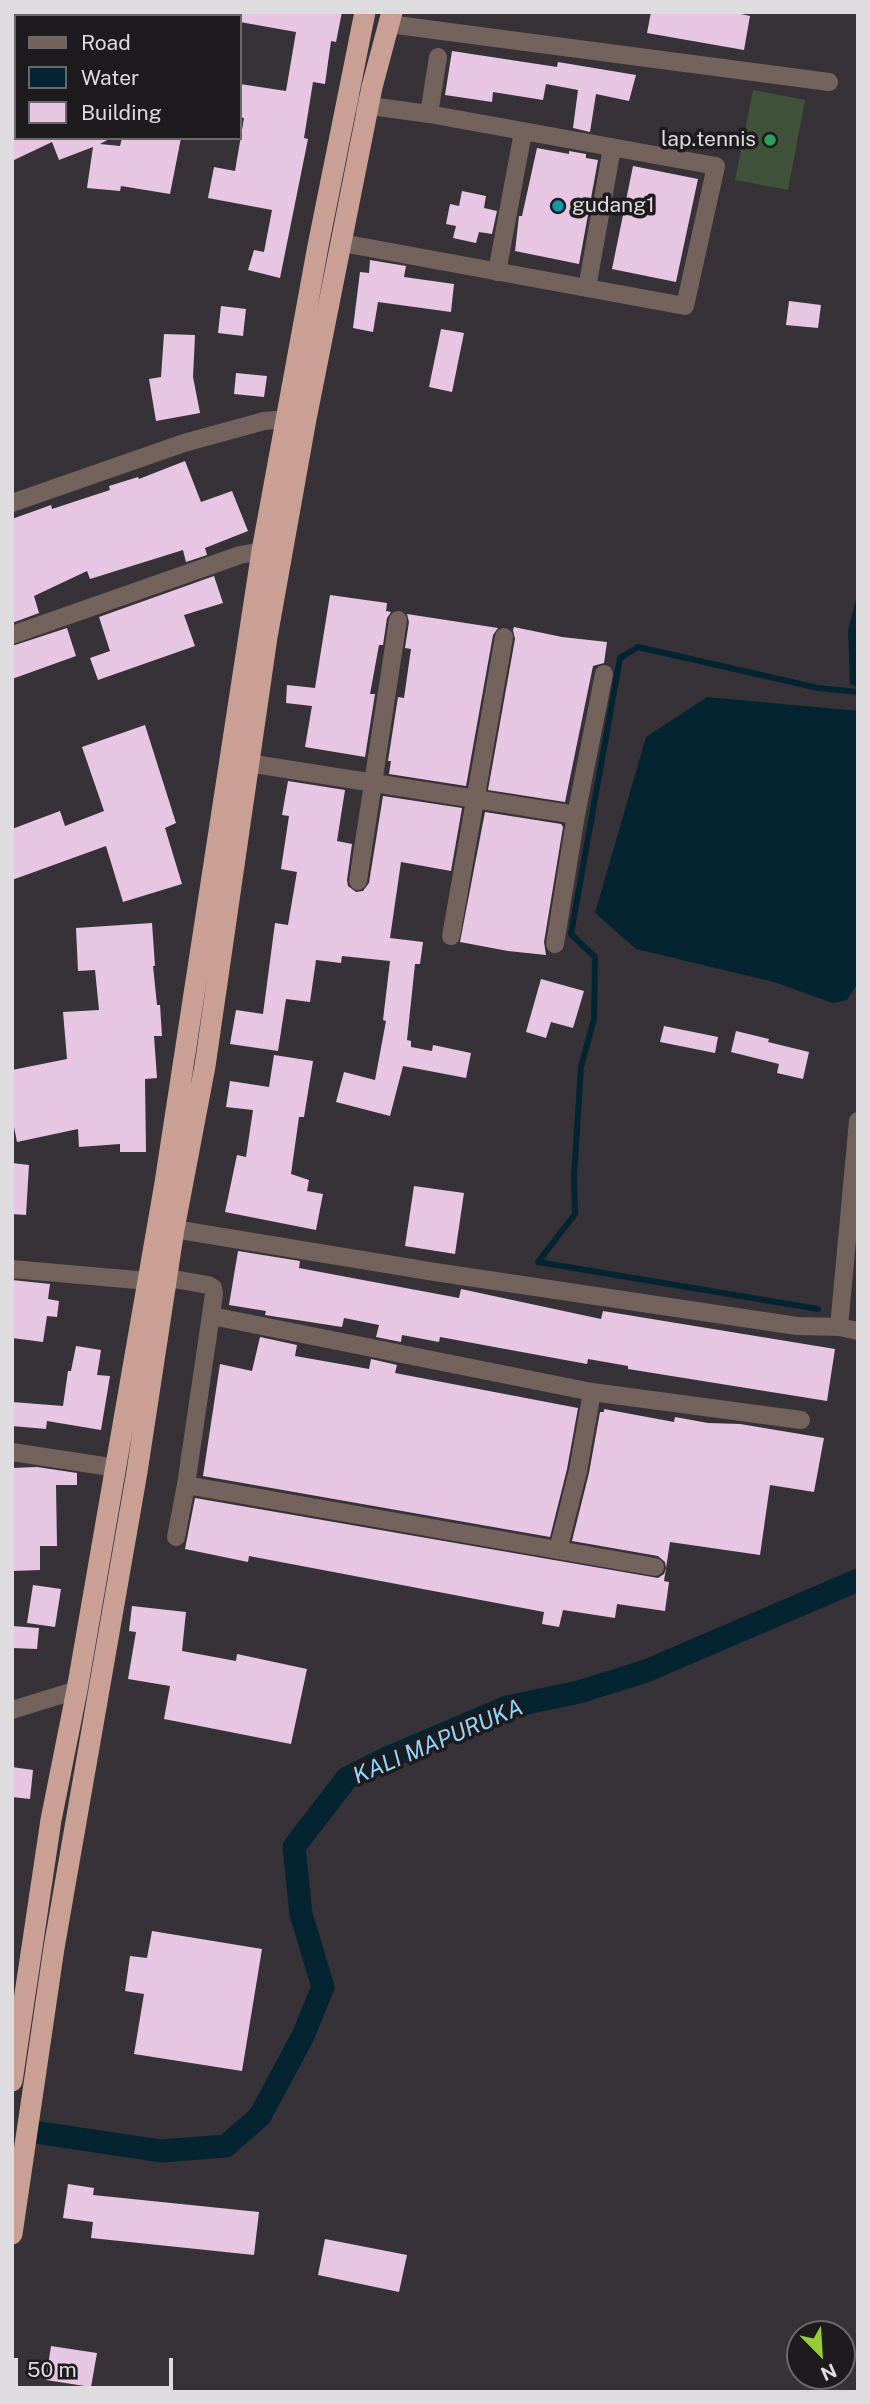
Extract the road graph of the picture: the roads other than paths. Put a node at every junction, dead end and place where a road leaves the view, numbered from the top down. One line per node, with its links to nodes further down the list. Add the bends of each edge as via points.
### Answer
1 (365, 12): 5 (highway)
2 (390, 18): 4 (street); 5 (highway)
3 (438, 57): 6 (street)
4 (829, 82)
5 (358, 104): 6 (street); 9 (highway); 12 (highway, via 318,246)
6 (429, 114): 7 (street)
7 (523, 132): 8 (street); 10 (street)
8 (612, 148): 11 (street); 11 (street, via 716,166 685,306)
9 (342, 243): 10 (street); 19 (highway, via 306,419)
10 (497, 272): 11 (street)
11 (587, 288)
12 (287, 419): 13 (street, via 264,421 162,450); 14 (highway)
13 (12, 503)
14 (262, 551): 16 (street); 29 (highway, via 167,1170)
15 (398, 620): 20 (street)
16 (12, 635)
17 (503, 637): 21 (street)
18 (604, 674): 22 (street)
19 (248, 763): 20 (street); 27 (highway, via 205,1066)
20 (372, 781): 21 (street); 23 (street)
21 (475, 799): 22 (street); 24 (street)
22 (576, 815): 25 (street)
23 (358, 881)
24 (451, 936)
25 (555, 944)
26 (858, 1121): 31 (street)
27 (174, 1230): 29 (highway); 31 (street, via 797,1326)
28 (12, 1269): 29 (street)
29 (158, 1280): 30 (street, via 213,1288); 36 (highway); 44 (highway, via 97,1706)
30 (212, 1316): 33 (street); 37 (street)
31 (839, 1327): 32 (street)
32 (858, 1331)
33 (592, 1392): 34 (street); 39 (street)
34 (802, 1420)
35 (12, 1452): 36 (street)
36 (117, 1468): 41 (highway)
37 (186, 1485): 38 (street); 39 (street)
38 (176, 1537)
39 (558, 1550): 40 (street)
40 (655, 1567)
41 (78, 1690): 42 (street); 43 (highway, via 51,1820)
42 (12, 1710)
43 (33, 1947): 44 (highway); 45 (highway)
44 (54, 1948): 46 (highway)
45 (12, 2081)
46 (12, 2234)

